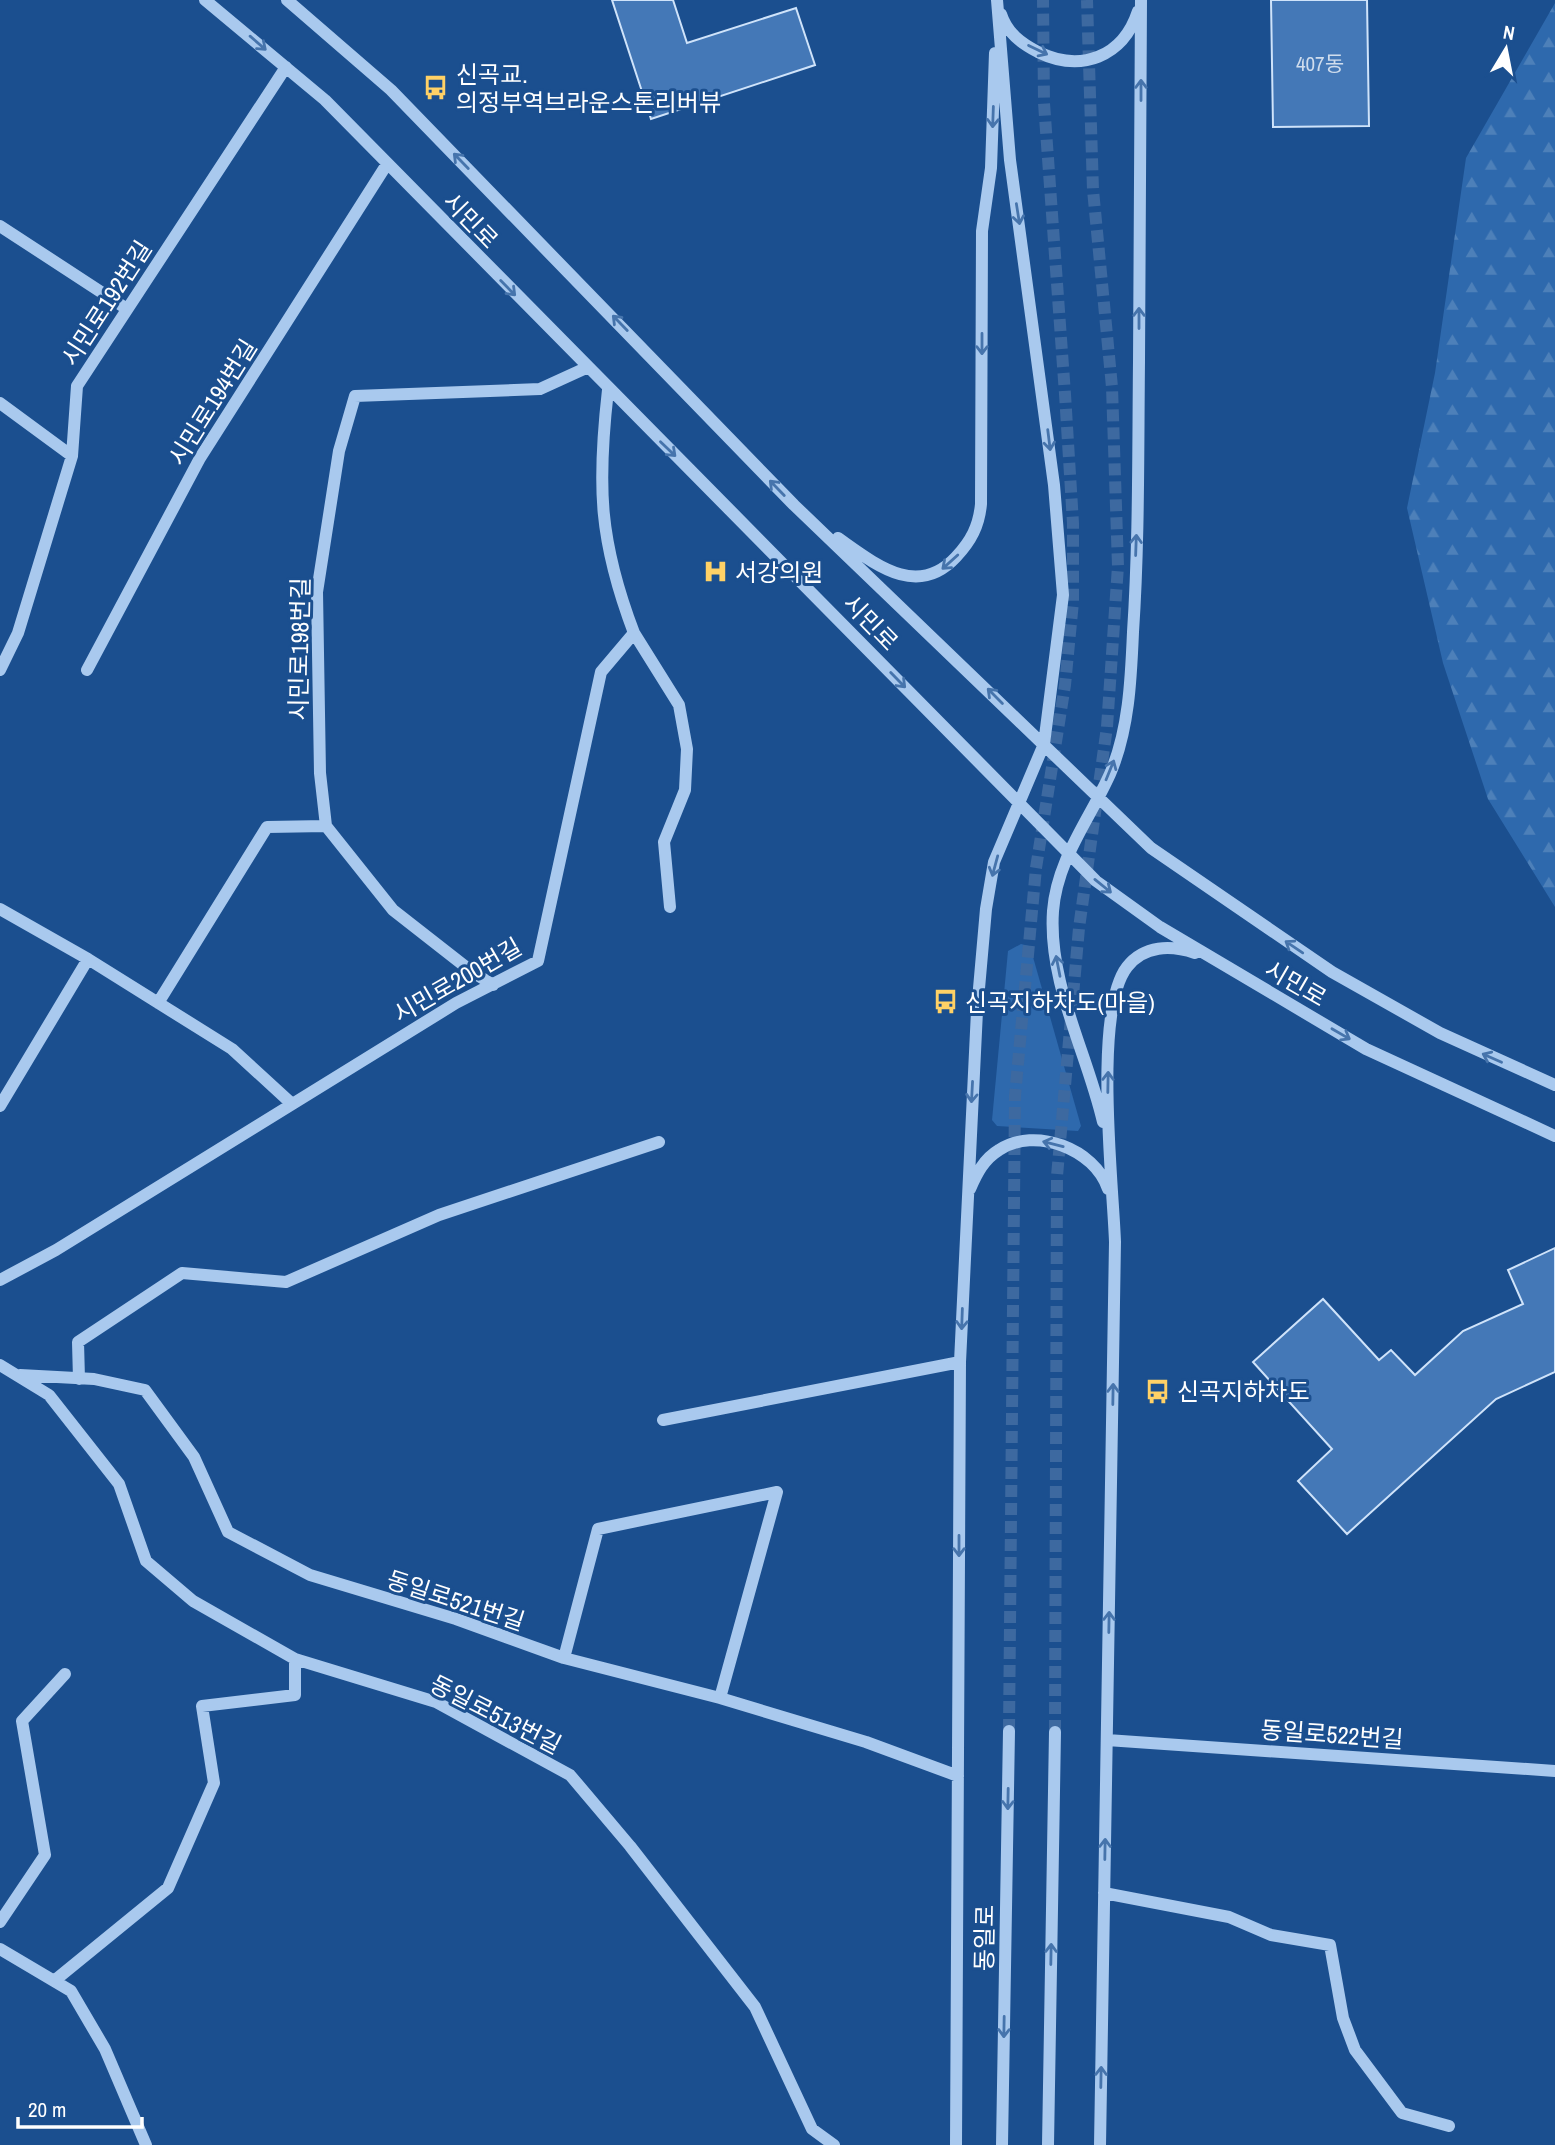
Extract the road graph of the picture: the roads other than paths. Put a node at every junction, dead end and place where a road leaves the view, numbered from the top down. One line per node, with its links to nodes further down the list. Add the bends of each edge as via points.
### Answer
1 (205, 0): 5 (street, 시민로, one-way to 5)
2 (287, 0): 13 (street, 시민로, one-way to 2, via 391,90)
3 (997, 0): 4 (street, one-way to 4, via 1003,21 1017,39 1044,54 1076,62 1095,59 1118,46 1131,28); 13 (street, one-way to 13, via 991,168 982,231 981,491 976,529 951,563 929,576 910,577 873,561); 17 (street, one-way to 17, via 1010,160 1060,540 1061,621)
4 (1141, 0): 18 (street, one-way to 4, via 1123,725 1133,631)
5 (286, 67): 6 (street, 시민로); 8 (street, 시민로192번길)
6 (387, 164): 9 (street, 시민로, one-way to 9); 16 (street, 시민로194번길, via 200,458)
7 (0, 226): 8 (street)
8 (127, 309): 12 (street, 시민로192번길, via 77,386)
9 (586, 368): 10 (street, 시민로); 20 (street, 시민로198번길, via 540,389 355,396 339,451 317,592 319,761)
10 (608, 390): 14 (street, via 600,457 602,523); 19 (street, 시민로, one-way to 19)
11 (0, 403): 12 (street)
12 (72, 456): 15 (street, 시민로192번길, via 18,633)
13 (794, 505): 17 (street, 시민로, one-way to 13)
14 (634, 633): 22 (street, via 679,705 687,749 685,790 664,842); 26 (street, 시민로200번길, via 601,672 538,961)
15 (0, 670)
16 (87, 670)
17 (1044, 744): 18 (street, 시민로); 19 (street)
18 (1098, 797): 21 (street); 28 (street, 시민로, one-way to 18, via 1440,1033 1332,972 1169,862)
19 (1021, 803): 21 (street, 시민로); 34 (street, one-way to 34, via 995,862 986,909)
20 (326, 826): 26 (street, via 393,910); 27 (street, via 267,827)
21 (1068, 853): 25 (street, 시민로, one-way to 25, via 1118,898); 33 (street, one-way to 21, via 1055,948 1053,909)
22 (670, 907)
23 (0, 909): 24 (street)
24 (88, 959): 27 (street); 30 (street)
25 (1239, 975): 31 (street, 시민로, one-way to 31, via 1366,1049); 33 (street, one-way to 25, via 1111,1020 1114,995 1128,965 1153,950 1174,947)
26 (493, 985): 29 (street, 시민로200번길)
27 (158, 1003): 29 (street, via 232,1049)
28 (1555, 1085)
29 (292, 1104): 36 (street, 시민로200번길)
30 (0, 1107)
31 (1555, 1136)
32 (659, 1142): 40 (street, via 439,1215 286,1282 182,1273 78,1342)
33 (1109, 1150): 35 (street)
34 (967, 1204): 35 (street, one-way to 34, via 1093,1163 1064,1146 1039,1140 1006,1145 992,1155 975,1178); 37 (street, one-way to 37)
35 (1114, 1206): 48 (street, one-way to 35)
36 (0, 1280)
37 (960, 1362): 41 (street); 50 (street, one-way to 50)
38 (0, 1365): 39 (street, 동일로513번길)
39 (18, 1375): 40 (street, 동일로521번길); 43 (street, 동일로513번길, via 49,1395 119,1484 146,1561 193,1601)
40 (79, 1379): 42 (street, 동일로521번길, via 145,1390 194,1457 228,1532 310,1576 456,1619)
41 (663, 1420)
42 (564, 1658): 45 (street, 동일로521번길); 45 (street, via 598,1529 777,1492)
43 (295, 1659): 54 (street, via 295,1695 202,1706 214,1783 168,1888); 57 (street, 동일로513번길, via 436,1702 570,1775 755,2007 812,2129)
44 (65, 1674): 52 (street, via 22,1721 45,1855)
45 (720, 1698): 50 (street, 동일로521번길, via 866,1742)
46 (1009, 1731): 59 (street, 동일로, one-way to 59)
47 (1055, 1732): 60 (street, one-way to 47)
48 (1107, 1740): 49 (street, 동일로522번길); 51 (street, one-way to 48)
49 (1555, 1771)
50 (958, 1776): 58 (street)
51 (1104, 1893): 55 (street, via 1229,1917 1271,1935 1330,1945 1343,2018 1355,2050 1402,2113); 61 (street, one-way to 51)
52 (0, 1922)
53 (0, 1949): 54 (street)
54 (54, 1981): 56 (street, via 71,1991 105,2049)
55 (1449, 2126)
56 (146, 2145)
57 (834, 2145)
58 (956, 2145)
59 (1002, 2145)
60 (1048, 2145)
61 (1100, 2145)

